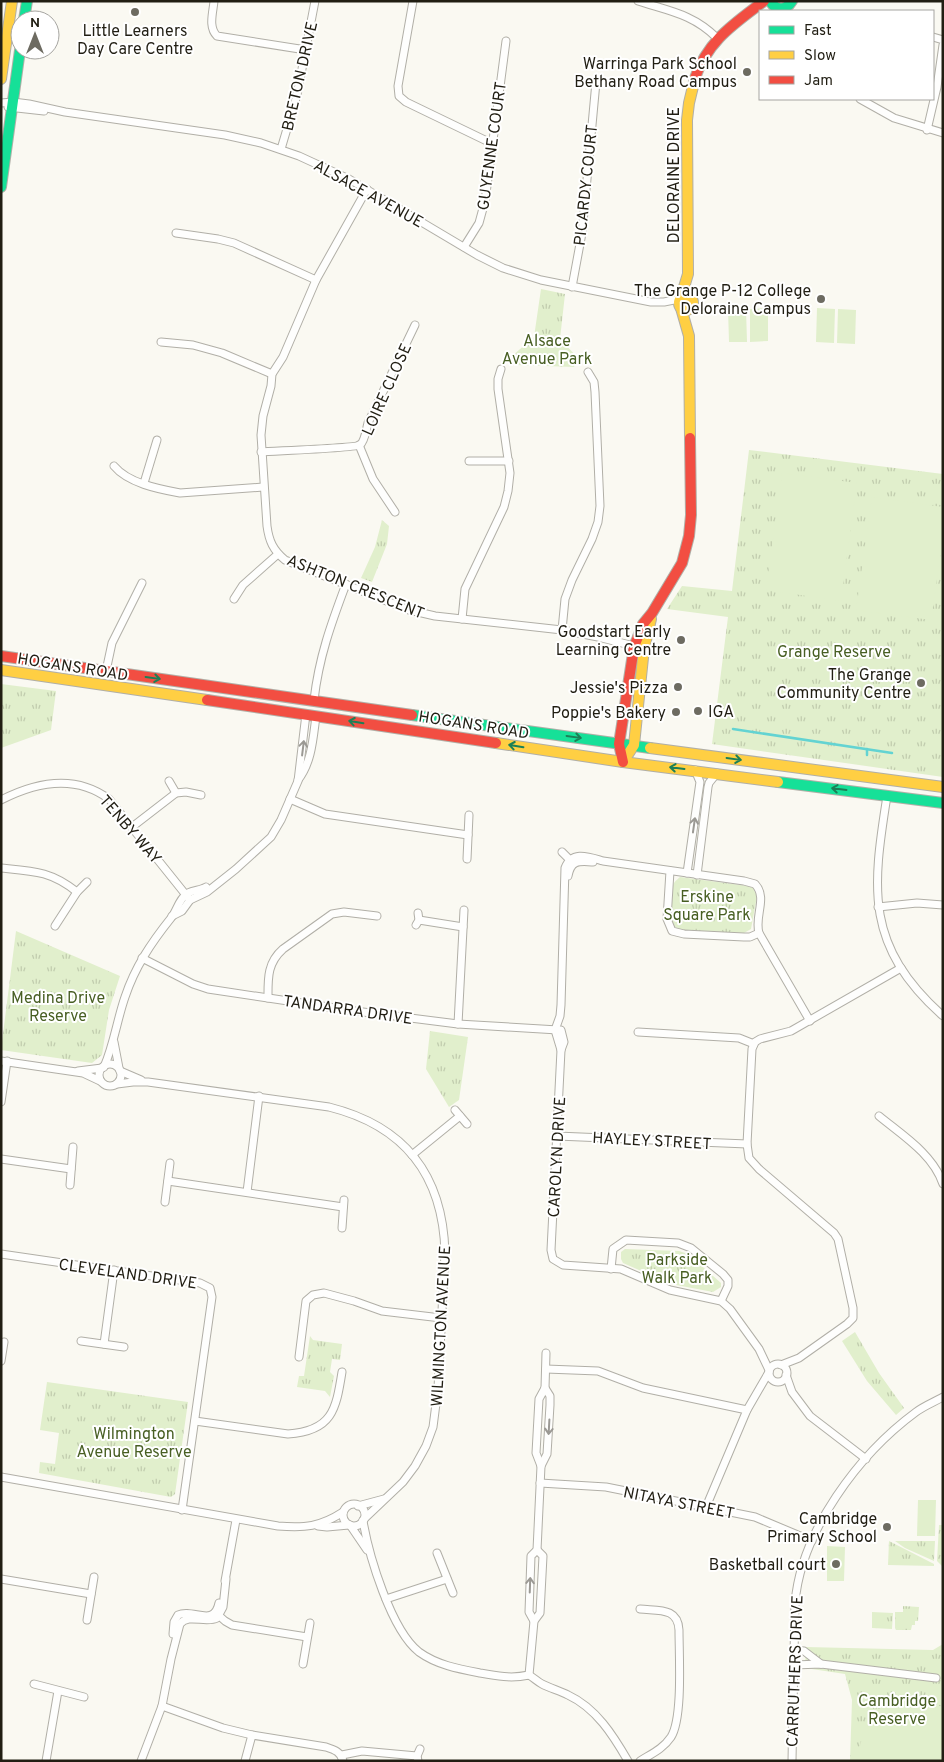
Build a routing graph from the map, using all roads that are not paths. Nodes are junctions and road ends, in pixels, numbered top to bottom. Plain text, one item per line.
1 (12, 1) edge
2 (214, 1) edge
3 (315, 1) edge
4 (414, 1) edge
5 (638, 1) edge
6 (647, 3) edge
7 (760, 4) edge
8 (792, 4) edge
9 (776, 7) edge
10 (717, 38) junction
11 (506, 41) dead end
12 (943, 45) edge
13 (306, 50) junction
14 (19, 60) edge
15 (1, 79) edge
16 (596, 82) dead end
17 (862, 100) edge
18 (934, 100) edge
19 (934, 100) edge
20 (1, 104) edge
21 (13, 105) junction
22 (927, 130) junction
23 (943, 134) edge
24 (493, 144) junction
25 (281, 150) junction
26 (1, 187) edge
27 (367, 189) junction
28 (176, 233) dead end
29 (464, 247) junction
30 (316, 280) junction
31 (572, 286) junction
32 (682, 301) junction
33 (415, 325) dead end
34 (688, 327) junction
35 (161, 342) dead end
36 (501, 369) dead end
37 (588, 372) dead end
38 (272, 374) junction
39 (157, 440) dead end
40 (359, 446) junction
41 (262, 452) junction
42 (470, 461) dead end
43 (509, 461) junction
44 (114, 466) dead end
45 (144, 483) junction
46 (263, 487) junction
47 (395, 512) dead end
48 (278, 554) junction
49 (142, 583) dead end
50 (346, 584) junction
51 (234, 599) dead end
52 (462, 619) junction
53 (562, 630) junction
54 (639, 647) junction
55 (1, 656) edge
56 (1, 670) edge
57 (106, 671) junction
58 (628, 684) junction
59 (639, 685) junction
60 (314, 700) junction
61 (311, 715) junction
62 (619, 744) junction
63 (634, 745) junction
64 (623, 762) junction
65 (695, 770) junction
66 (717, 774) junction
67 (890, 780) junction
68 (168, 781) dead end
69 (930, 786) junction
70 (943, 787) edge
71 (176, 793) junction
72 (201, 795) dead end
73 (887, 796) junction
74 (290, 799) junction
75 (1, 800) edge
76 (930, 801) junction
77 (943, 803) edge
78 (469, 815) dead end
79 (132, 827) junction
80 (468, 835) junction
81 (562, 852) dead end
82 (466, 859) dead end
83 (571, 862) junction
84 (1, 868) edge
85 (670, 871) junction
86 (687, 873) junction
87 (696, 875) junction
88 (87, 882) dead end
89 (77, 892) junction
90 (188, 897) junction
91 (943, 904) edge
92 (878, 907) junction
93 (464, 910) dead end
94 (377, 916) dead end
95 (418, 919) dead end
96 (55, 926) dead end
97 (463, 926) junction
98 (759, 933) junction
99 (142, 958) junction
100 (901, 968) junction
101 (268, 998) junction
102 (943, 1016) edge
103 (810, 1021) junction
104 (458, 1024) junction
105 (558, 1030) junction
106 (638, 1032) dead end
107 (114, 1039) junction
108 (754, 1044) junction
109 (4, 1061) edge
110 (103, 1067) junction
111 (120, 1070) junction
112 (73, 1071) junction
113 (100, 1081) junction
114 (148, 1082) junction
115 (117, 1084) junction
116 (259, 1096) junction
117 (1, 1102) edge
118 (454, 1110) dead end
119 (460, 1116) junction
120 (879, 1116) dead end
121 (467, 1124) dead end
122 (557, 1136) junction
123 (747, 1144) junction
124 (73, 1147) dead end
125 (412, 1155) junction
126 (1, 1159) edge
127 (170, 1162) dead end
128 (71, 1169) junction
129 (168, 1181) junction
130 (943, 1184) edge
131 (70, 1186) dead end
132 (247, 1192) junction
133 (165, 1202) dead end
134 (342, 1228) dead end
135 (1, 1254) edge
136 (611, 1269) junction
137 (114, 1270) junction
138 (721, 1301) junction
139 (441, 1318) junction
140 (81, 1341) dead end
141 (4, 1342) dead end
142 (104, 1344) junction
143 (124, 1347) dead end
144 (759, 1349) junction
145 (546, 1353) dead end
146 (299, 1357) dead end
147 (799, 1358) junction
148 (1, 1361) edge
149 (780, 1364) junction
150 (546, 1369) junction
151 (769, 1371) junction
152 (342, 1372) dead end
153 (786, 1373) junction
154 (777, 1381) junction
155 (545, 1388) junction
156 (758, 1388) junction
157 (792, 1392) junction
158 (943, 1397) edge
159 (747, 1410) junction
160 (195, 1421) junction
161 (866, 1459) junction
162 (541, 1466) junction
163 (1, 1477) edge
164 (540, 1483) junction
165 (384, 1498) junction
166 (358, 1506) junction
167 (706, 1507) junction
168 (182, 1510) junction
169 (343, 1512) junction
170 (236, 1520) junction
171 (363, 1520) junction
172 (315, 1525) junction
173 (350, 1525) junction
174 (812, 1541) junction
175 (537, 1550) junction
176 (369, 1553) junction
177 (438, 1553) dead end
178 (94, 1577) dead end
179 (1, 1579) edge
180 (447, 1579) junction
181 (453, 1593) dead end
182 (91, 1594) junction
183 (386, 1598) junction
184 (640, 1609) dead end
185 (217, 1615) junction
186 (87, 1620) dead end
187 (534, 1621) junction
188 (310, 1623) dead end
189 (307, 1638) junction
190 (794, 1650) junction
191 (303, 1664) dead end
192 (821, 1664) junction
193 (794, 1666) junction
194 (529, 1676) junction
195 (936, 1678) dead end
196 (34, 1684) dead end
197 (58, 1691) junction
198 (84, 1697) dead end
199 (162, 1706) junction
200 (252, 1735) junction
201 (418, 1755) edge
202 (143, 1758) edge
203 (342, 1758) edge
204 (46, 1761) edge
205 (245, 1761) edge
206 (628, 1761) edge
207 (640, 1761) edge
208 (792, 1761) edge

1 - 15 street
2 - 13 street
3 - 13 street, BRETON DRIVE
4 - 24 street
5 - 6 street
6 - 10 street
7 - 9 street, DELORAINE DRIVE
7 - 10 street, DELORAINE DRIVE
8 - 9 street, DELORAINE DRIVE
10 - 32 street, DELORAINE DRIVE
11 - 24 street, GUYENNE COURT
12 - 19 street
13 - 25 street, BRETON DRIVE
14 - 21 street
16 - 31 street, PICARDY COURT
17 - 22 street
18 - 22 street
20 - 21 street, ALSACE AVENUE
21 - 25 street, ALSACE AVENUE
21 - 26 street
22 - 23 street
24 - 29 street, GUYENNE COURT
25 - 27 street, ALSACE AVENUE
27 - 29 street, ALSACE AVENUE
27 - 30 street, ASHTON CRESCENT
28 - 30 street
29 - 31 street, ALSACE AVENUE
30 - 38 street, ASHTON CRESCENT
31 - 32 street, ALSACE AVENUE
32 - 34 street, DELORAINE DRIVE
32 - 34 street, DELORAINE DRIVE
33 - 40 street, LOIRE CLOSE
34 - 54 street, DELORAINE DRIVE
35 - 38 street
36 - 43 street
37 - 53 street
38 - 41 street, ASHTON CRESCENT
39 - 45 street
40 - 41 street, LOIRE CLOSE
40 - 47 street
41 - 46 street, ASHTON CRESCENT
42 - 43 street
43 - 52 street
44 - 45 street
45 - 46 street
46 - 48 street, ASHTON CRESCENT
48 - 50 street, ASHTON CRESCENT
48 - 51 street
49 - 57 street
50 - 52 street, ASHTON CRESCENT
50 - 60 street
52 - 53 street, ASHTON CRESCENT
53 - 54 street, ASHTON CRESCENT
54 - 58 street, DELORAINE DRIVE
54 - 59 street, DELORAINE DRIVE
55 - 57 street, HOGANS ROAD
56 - 61 street, HOGANS ROAD
57 -> 60 street, HOGANS ROAD
58 - 59 street
58 - 62 street, DELORAINE DRIVE
59 - 63 street, DELORAINE DRIVE
60 - 61 street
60 -> 62 street, HOGANS ROAD
64 -> 61 street, HOGANS ROAD
61 - 74 street
62 - 63 street, HOGANS ROAD
62 - 64 street
63 - 64 street
63 -> 67 street, HOGANS ROAD
65 -> 64 street, HOGANS ROAD
65 - 66 street, HOGANS ROAD
86 -> 65 street
73 -> 66 street, HOGANS ROAD
66 - 87 street
67 - 69 street, HOGANS ROAD
67 - 73 street
68 - 71 street
69 - 70 street, HOGANS ROAD
69 - 76 street
71 - 72 street
71 - 79 street
73 - 76 street, HOGANS ROAD
73 - 92 street
74 - 80 street
74 - 90 street
75 - 79 street, TENBY WAY
76 - 77 street, HOGANS ROAD
78 - 80 street
79 - 90 street, TENBY WAY
80 - 82 street
81 - 83 street
83 - 85 street
83 - 105 street, CAROLYN DRIVE
84 - 89 street
85 - 86 street
85 - 98 street
86 - 87 street
87 - 98 street
88 - 89 street
89 - 96 street
90 - 99 street
91 - 92 street
92 - 100 street
93 - 97 street
94 - 101 street
95 - 97 street
97 - 104 street
98 - 103 street
99 - 101 street, TANDARRA DRIVE
99 - 107 street
100 - 102 street
100 - 103 street
101 - 104 street, TANDARRA DRIVE
103 - 108 street
104 - 105 street, TANDARRA DRIVE
105 - 122 street, CAROLYN DRIVE
106 - 108 street
107 - 110 street
107 - 111 street
108 - 123 street
109 - 112 street
109 - 117 street
110 - 111 street
110 - 112 street
110 - 113 street
111 - 114 street, WILMINGTON AVENUE
111 - 115 street
112 - 113 street
113 - 115 street
114 - 115 street, WILMINGTON AVENUE
114 - 116 street, WILMINGTON AVENUE
116 - 125 street, WILMINGTON AVENUE
116 - 132 street
118 - 119 street
119 - 121 street
119 - 125 street
120 - 130 street
122 - 123 street, HAYLEY STREET
122 - 136 street, CAROLYN DRIVE
123 - 147 street
124 - 128 street
125 - 139 street, WILMINGTON AVENUE
126 - 128 street
127 - 129 street
128 - 131 street
129 - 132 street
129 - 133 street
132 - 134 street
135 - 137 street, CLEVELAND DRIVE
136 - 138 street
136 - 138 street
137 - 142 street
137 - 160 street, CLEVELAND DRIVE
138 - 144 street
139 - 146 street
139 - 165 street, WILMINGTON AVENUE
140 - 142 street
141 - 148 street
142 - 143 street
144 - 149 street
144 - 151 street
145 - 150 street
147 - 149 street
147 - 153 street
149 - 151 street
149 - 153 street
150 - 155 street
150 - 159 street
151 - 154 street
151 - 156 street
152 - 160 street
153 - 154 street
153 - 157 street
154 - 156 street
154 - 157 street
155 - 162 street
155 -> 162 street
156 - 159 street
157 - 161 street
158 - 161 street, CARRUTHERS DRIVE
159 - 167 street
160 - 168 street, CLEVELAND DRIVE
161 - 174 street, CARRUTHERS DRIVE
162 - 164 street
163 - 168 street
164 - 167 street, NITAYA STREET
164 - 175 street
165 - 166 street, WILMINGTON AVENUE
165 - 171 street, WILMINGTON AVENUE
166 - 169 street
166 - 171 street
167 - 174 street, NITAYA STREET
168 - 170 street
169 - 172 street
169 - 173 street
170 - 172 street
170 - 185 street
171 - 173 street
171 - 176 street
172 - 173 street
173 - 176 street
174 - 190 street, CARRUTHERS DRIVE
187 -> 175 street
175 - 187 street
176 - 183 street
177 - 180 street
178 - 182 street
179 - 182 street
180 - 181 street
180 - 183 street
182 - 186 street
183 - 194 street
184 - 207 street
185 - 189 street
185 - 199 street
187 - 194 street
188 - 189 street
189 - 191 street
190 - 192 street
190 - 193 street, CARRUTHERS DRIVE
192 - 193 street
192 - 195 street
193 - 208 street, CARRUTHERS DRIVE
194 - 206 street
196 - 197 street
197 - 198 street
197 - 204 street
199 - 200 street
199 - 202 street
200 - 203 street
200 - 205 street
201 - 203 street

